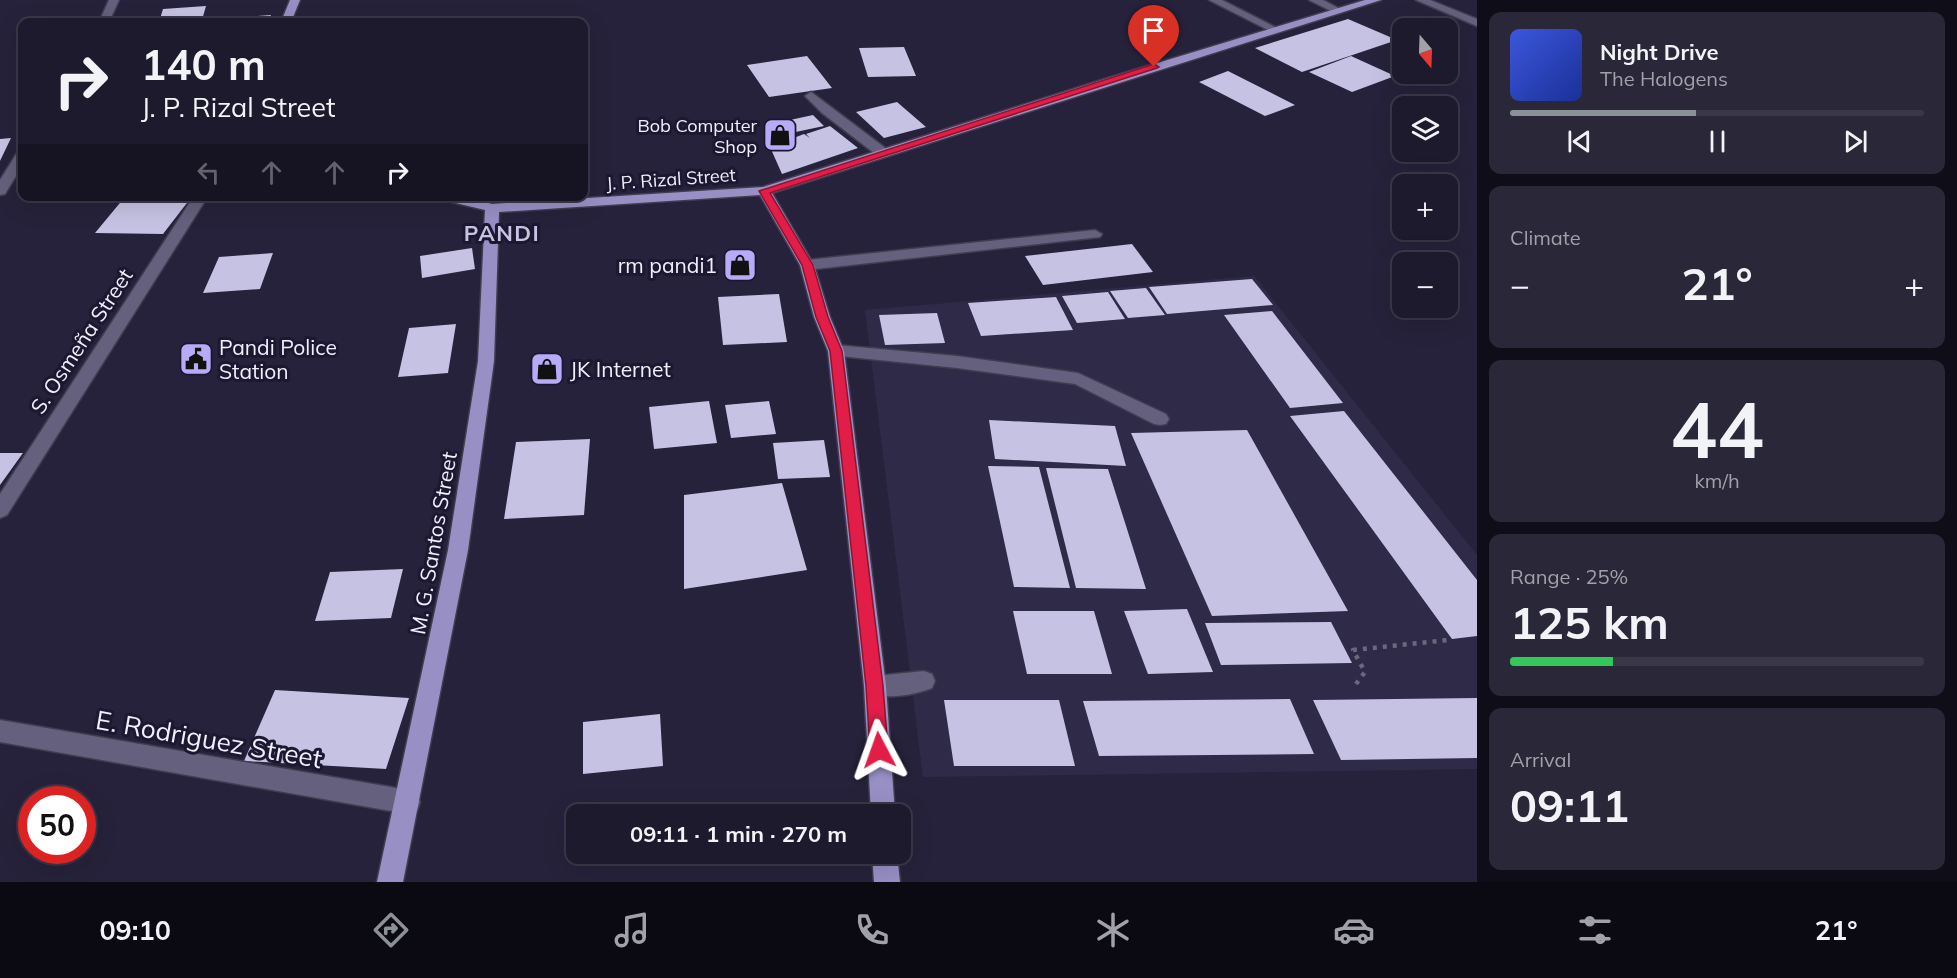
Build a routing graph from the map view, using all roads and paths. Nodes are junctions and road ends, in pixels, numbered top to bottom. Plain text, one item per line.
1 (114, 0) edge
2 (295, 0) edge
3 (1214, 0) edge
4 (1314, 0) edge
5 (1376, 0) edge
6 (1421, 0) edge
7 (1339, 11) junction
8 (105, 18) edge
9 (288, 18) edge
10 (1477, 23) edge
11 (1274, 29) junction
12 (812, 96) dead end
13 (883, 153) junction
14 (18, 162) edge
15 (0, 191) edge
16 (764, 191) junction
17 (198, 201) edge
18 (464, 201) edge
19 (492, 208) junction
20 (1095, 234) dead end
21 (807, 265) junction
22 (836, 351) junction
23 (1160, 419) dead end
24 (0, 510) edge
25 (1448, 640) dead end
26 (924, 681) dead end
27 (1356, 684) dead end
28 (875, 686) junction
29 (0, 731) edge
30 (408, 802) junction
31 (882, 804) edge
32 (886, 864) edge
33 (390, 882) edge
34 (887, 882) edge

1 - 8 street
2 - 9 main road
3 - 11 street
4 - 7 street
5 - 7 main road, J. P. Rizal Street
6 - 10 street
7 - 11 main road, J. P. Rizal Street
11 - 13 main road, J. P. Rizal Street
12 - 13 street
13 - 16 main road, J. P. Rizal Street
14 - 15 street
16 - 19 main road, J. P. Rizal Street
16 - 21 main road
17 - 24 street, S. Osmeña Street
18 - 19 main road, J. P. Rizal Street
19 - 30 main road, M. G. Santos Street
20 - 21 street
21 - 22 main road
22 - 23 street
22 - 28 main road
25 - 27 path
26 - 28 street
28 - 31 main road
29 - 30 street, E. Rodriguez Street
30 - 33 main road, M. G. Santos Street
32 - 34 main road

